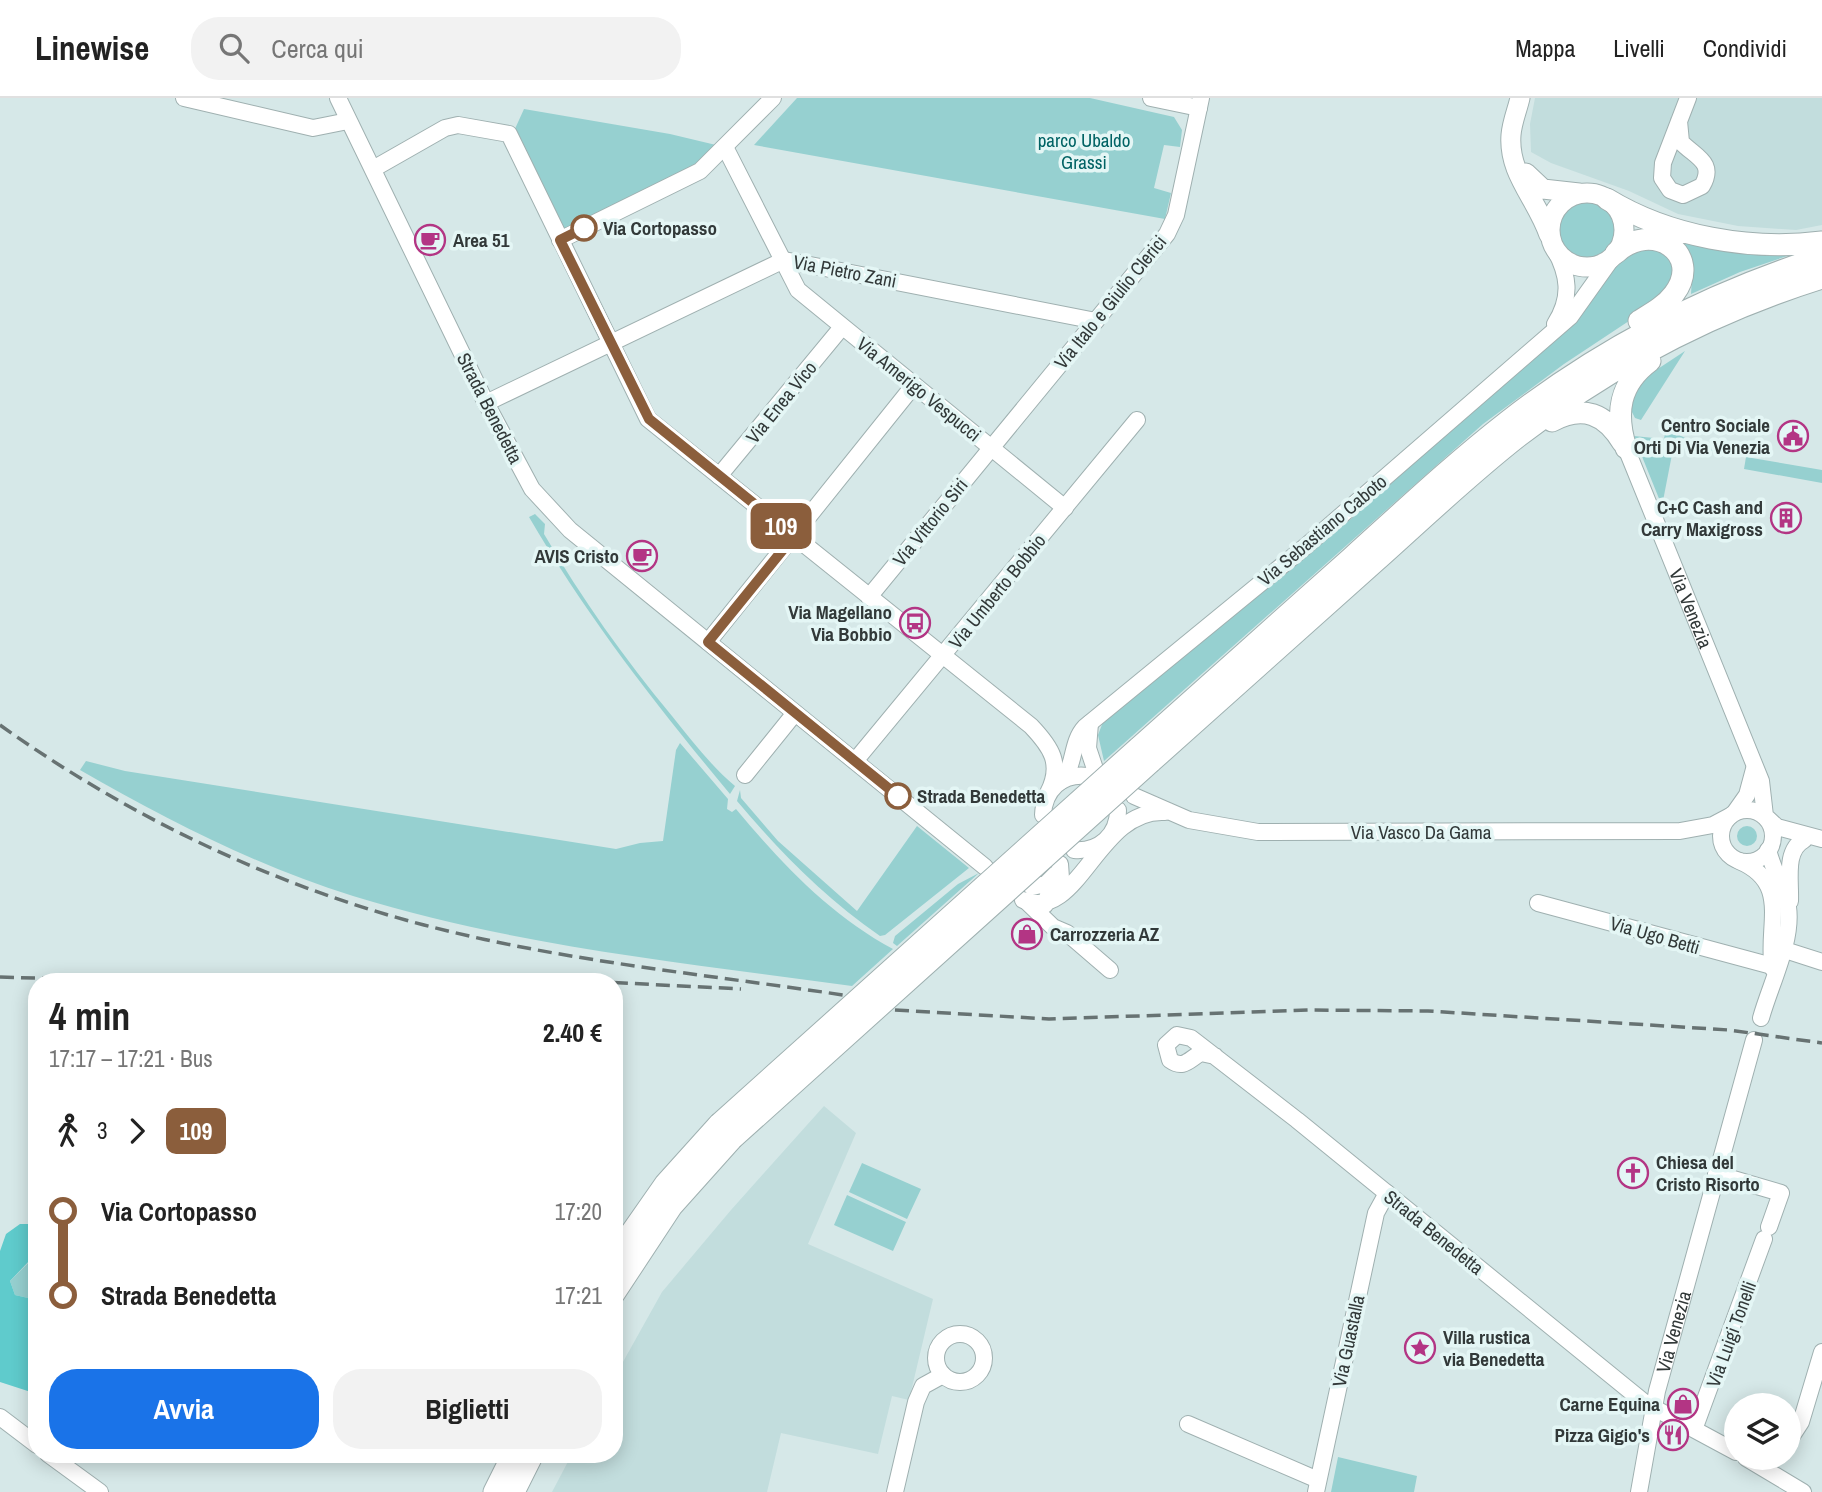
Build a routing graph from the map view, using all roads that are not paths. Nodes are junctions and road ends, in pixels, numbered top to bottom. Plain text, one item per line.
1 (184, 98) edge
2 (338, 98) edge
3 (773, 98) edge
4 (1151, 98) edge
5 (1688, 98) edge
6 (1200, 103) edge
7 (1519, 103) edge
8 (348, 121) junction
9 (1679, 121) dead end
10 (725, 147) junction
11 (373, 169) junction
12 (1584, 193) junction
13 (1607, 199) junction
14 (560, 240) junction
15 (1822, 242) edge
16 (1552, 245) junction
17 (1614, 255) junction
18 (1822, 257) edge
19 (785, 260) junction
20 (1822, 278) edge
21 (1780, 292) junction
22 (1096, 320) junction
23 (842, 327) junction
24 (1549, 332) junction
25 (610, 343) junction
26 (914, 385) junction
27 (486, 403) junction
28 (1510, 419) junction
29 (1137, 420) dead end
30 (991, 446) junction
31 (1626, 449) junction
32 (719, 476) junction
33 (1454, 491) junction
34 (1065, 508) junction
35 (794, 536) junction
36 (869, 597) junction
37 (708, 642) junction
38 (942, 655) junction
39 (795, 713) junction
40 (1090, 723) junction
41 (1144, 755) junction
42 (855, 761) junction
43 (1754, 769) junction
44 (745, 775) dead end
45 (1054, 788) junction
46 (1134, 796) dead end
47 (1118, 810) dead end
48 (1165, 812) junction
49 (1733, 814) junction
50 (1043, 815) dead end
51 (1767, 820) junction
52 (1680, 831) junction
53 (1107, 839) junction
54 (1814, 839) edge
55 (1769, 848) junction
56 (1074, 850) dead end
57 (1734, 858) junction
58 (985, 867) dead end
59 (1765, 880) junction
60 (1067, 890) junction
61 (1025, 895) junction
62 (1045, 903) junction
63 (1538, 903) dead end
64 (1051, 925) junction
65 (1789, 925) junction
66 (1067, 933) junction
67 (1784, 948) junction
68 (1822, 962) edge
69 (1110, 970) dead end
70 (1773, 971) junction
71 (1761, 1018) dead end
72 (1754, 1040) dead end
73 (1215, 1056) dead end
74 (725, 1131) junction
75 (1716, 1174) junction
76 (1387, 1193) junction
77 (623, 1244) edge
78 (623, 1280) edge
79 (1822, 1352) edge
80 (943, 1375) dead end
81 (1653, 1408) junction
82 (0, 1417) edge
83 (1801, 1422) edge
84 (1188, 1424) dead end
85 (1695, 1427) junction
86 (28, 1438) edge
87 (1724, 1445) edge
88 (60, 1463) edge
89 (508, 1463) edge
90 (528, 1463) edge
91 (1779, 1470) edge
92 (1317, 1486) edge
93 (100, 1492) edge
94 (494, 1492) edge
95 (514, 1492) edge
96 (895, 1492) edge
97 (1639, 1492) edge
98 (1803, 1492) edge

1 - 8 street
2 - 8 street, Strada Benedetta
3 - 10 street
4 - 6 street
5 - 9 street
6 - 22 street, Via Italo e Giulio Clerici
7 - 12 main road
7 - 16 main road
8 - 11 street, Strada Benedetta
10 - 14 street
10 - 19 street
11 - 14 street
11 - 27 street, Strada Benedetta
12 - 13 main road
12 - 16 main road
13 - 15 highway
13 - 17 main road
14 - 25 street
16 - 17 main road
16 - 24 street, Via Sebastiano Caboto
17 - 24 street, Via Sebastiano Caboto
17 - 28 highway
18 - 28 highway
19 - 22 street, Via Pietro Zani
19 - 23 street, Via Amerigo Vespucci
19 - 25 street, Via Pietro Zani
20 - 21 highway
21 - 31 highway
21 - 33 highway
22 - 30 street, Via Italo e Giulio Clerici
23 - 26 street, Via Amerigo Vespucci
23 - 32 street, Via Enea Vico
24 - 40 street, Via Sebastiano Caboto
25 - 27 street, Via Pietro Zani
25 - 32 street
26 - 30 street, Via Amerigo Vespucci
26 - 35 street
27 - 37 street, Strada Benedetta
28 - 41 highway
29 - 34 street, Via Umberto Bobbio
30 - 34 street, Via Amerigo Vespucci
30 - 36 street, Via Vittorio Siri
31 - 33 highway
31 - 43 street, Via Venezia
32 - 35 street
33 - 41 highway
34 - 38 street, Via Umberto Bobbio
35 - 36 street
35 - 37 street
36 - 38 street
37 - 39 street, Strada Benedetta
38 - 42 street, Via Umberto Bobbio
38 - 45 street
39 - 42 street, Strada Benedetta
39 - 44 street
40 - 45 street, Via Sebastiano Caboto
40 - 45 street
41 - 74 highway, bridge
42 - 58 street, Strada Benedetta
43 - 49 street
43 - 51 street, Via Venezia
45 - 50 street
46 - 48 street, Via Vasco Da Gama
47 - 53 street
48 - 52 street, Via Vasco Da Gama
48 - 53 street
49 - 51 street
49 - 52 street, Via Vasco Da Gama
49 - 57 street
51 - 54 street
51 - 55 street, Via Venezia
52 - 57 street, Via Vasco Da Gama
53 - 56 street
53 - 60 street
54 - 55 street
54 - 65 street
55 - 57 street
55 - 65 street, Via Venezia
57 - 59 street
59 - 67 street
59 - 70 street, Via Venezia
60 - 62 street
60 - 66 street
61 - 62 street
61 - 62 street
61 - 64 street
62 - 64 street
63 - 70 street, Via Ugo Betti
64 - 66 street
65 - 67 street, Via Venezia
66 - 69 street
67 - 68 street
67 - 70 street, Via Venezia
70 - 71 street, Via Venezia
72 - 75 street, Via Venezia
73 - 76 street, Strada Benedetta
74 - 77 highway
74 - 78 highway
75 - 81 street, Via Venezia
75 - 85 street, Via Luigi Tonelli
76 - 81 street, Strada Benedetta
76 - 92 street, Via Guastalla
79 - 83 street
80 - 96 street
81 - 85 street, Strada Benedetta
81 - 97 street, Via Venezia
82 - 86 street
84 - 92 street
85 - 87 street, Strada Benedetta
88 - 93 street
89 - 94 highway
90 - 95 highway
91 - 98 street

